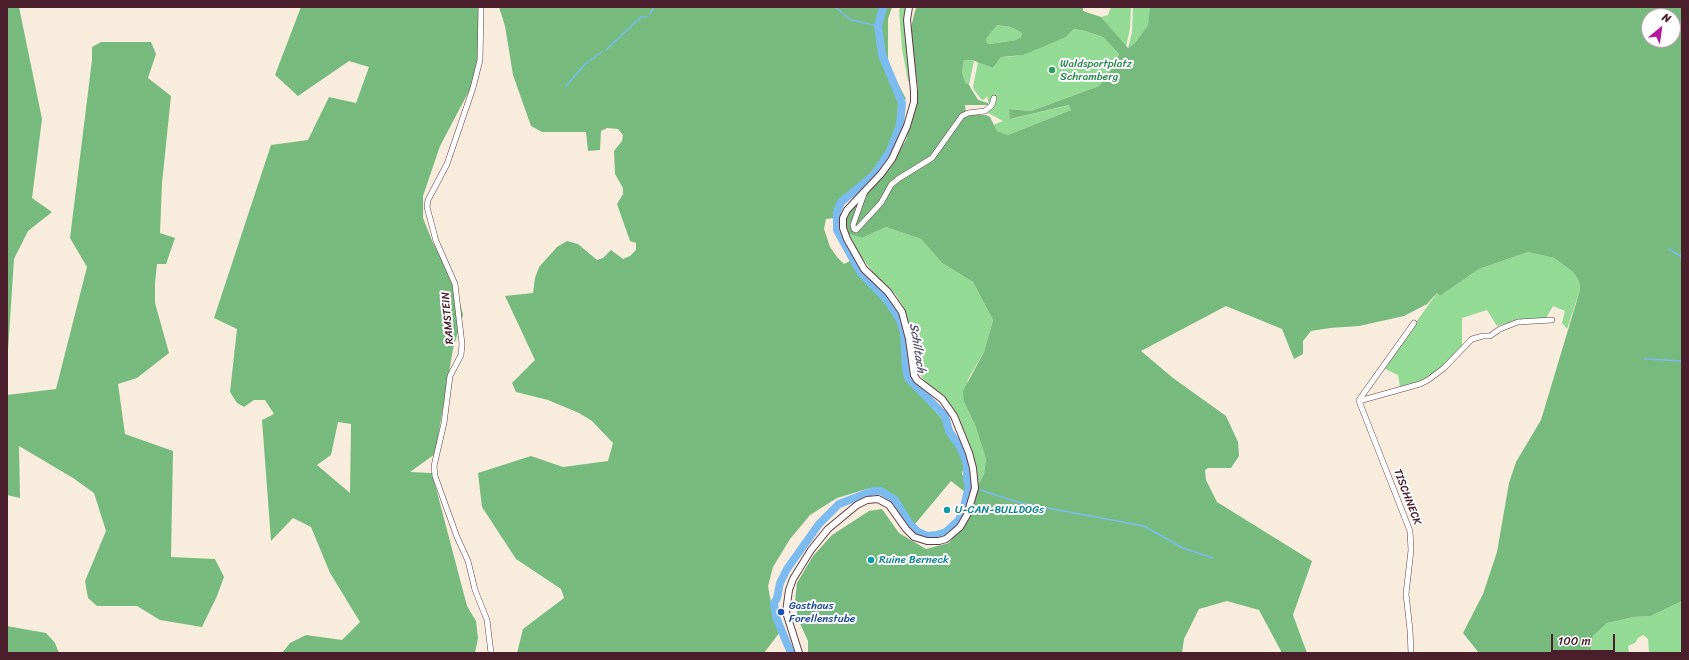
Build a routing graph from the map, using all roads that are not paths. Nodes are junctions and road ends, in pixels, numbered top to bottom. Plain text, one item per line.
1 (481, 7) edge
2 (909, 7) edge
3 (994, 98) dead end
4 (865, 191) junction
5 (1552, 320) dead end
6 (1414, 323) dead end
7 (1359, 401) junction
8 (491, 653) edge
9 (799, 653) edge
10 (1411, 653) edge

1 - 8 street, RAMSTEIN
2 - 4 main road
3 - 4 street
4 - 9 main road
5 - 7 street
6 - 7 street
7 - 10 street, TISCHNECK

